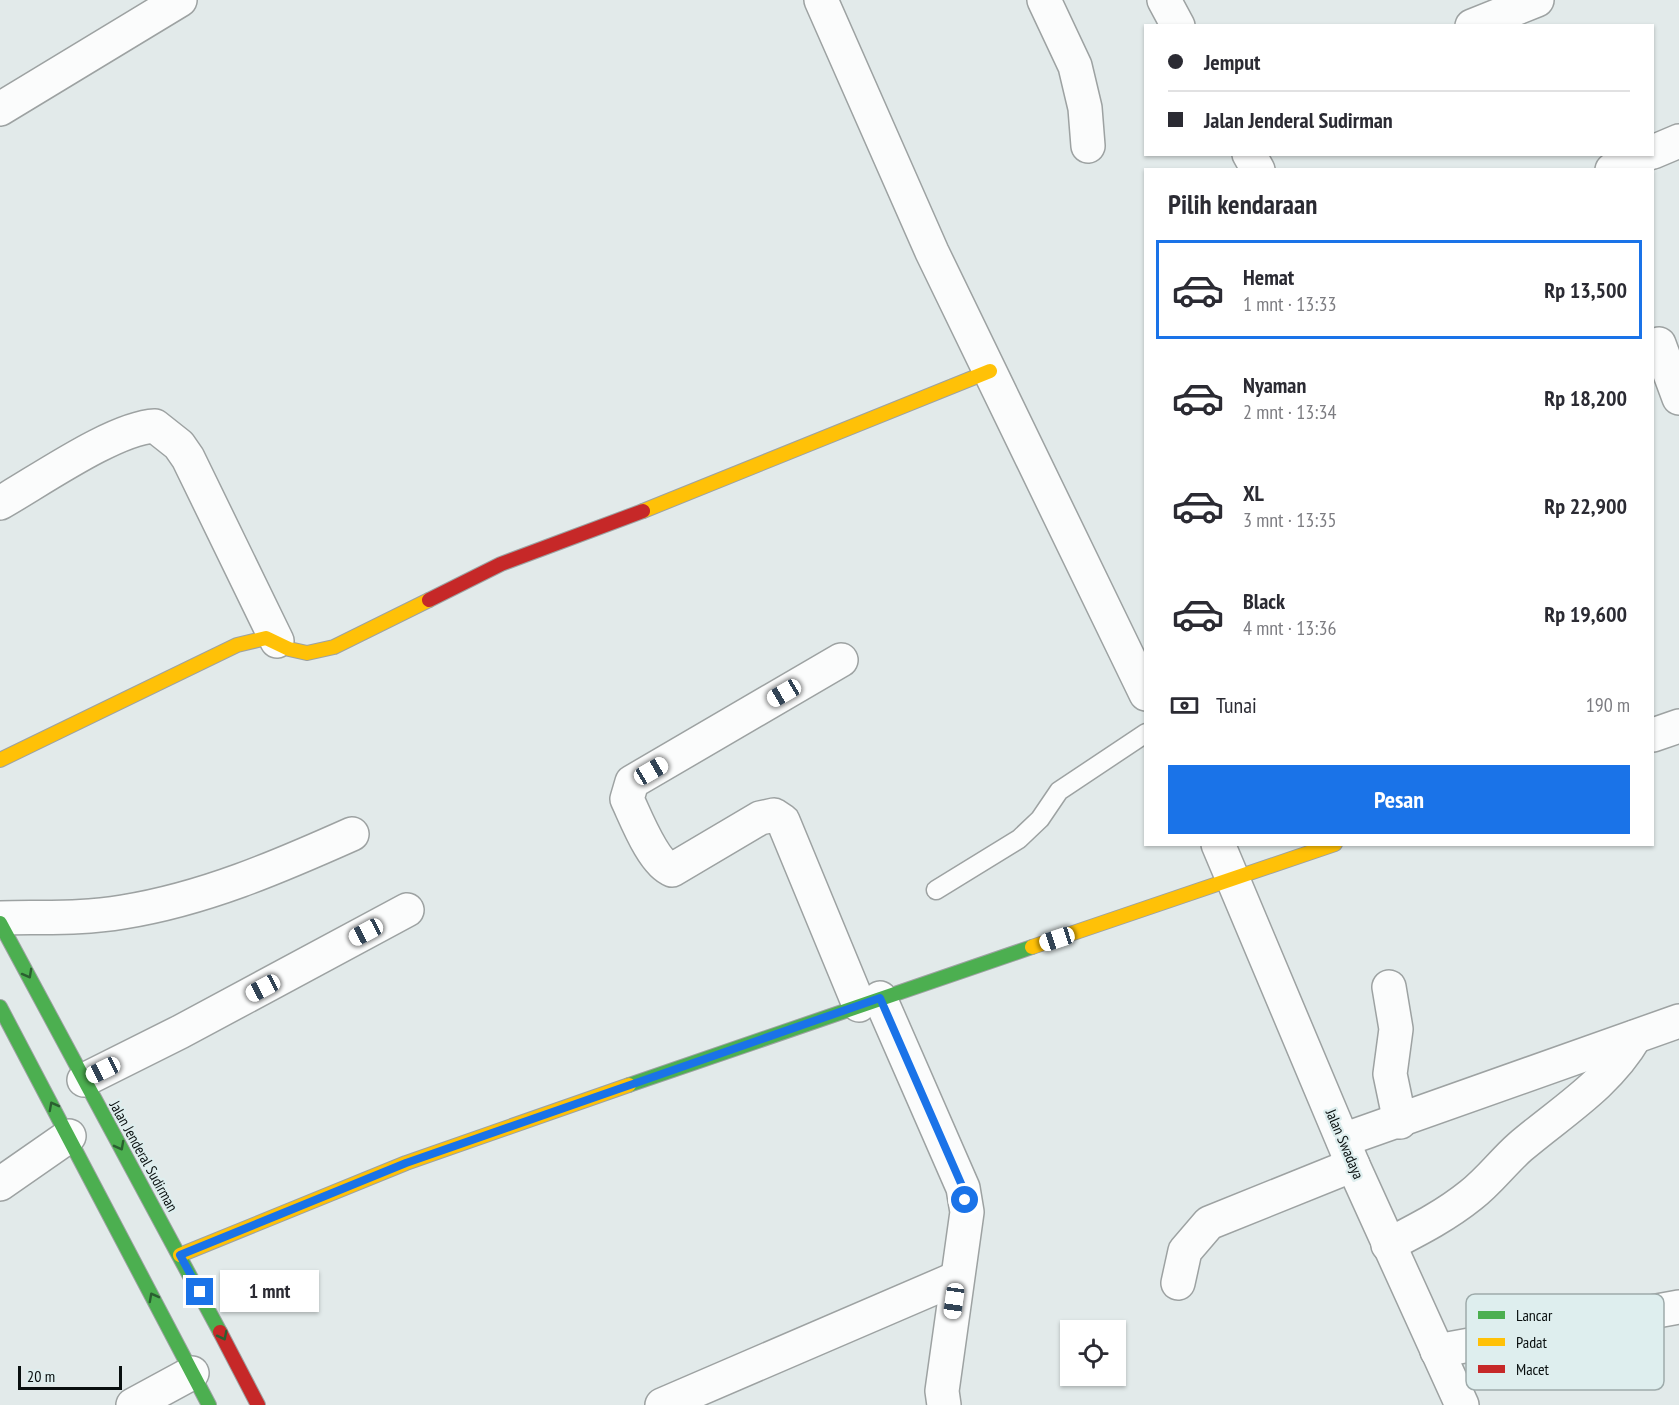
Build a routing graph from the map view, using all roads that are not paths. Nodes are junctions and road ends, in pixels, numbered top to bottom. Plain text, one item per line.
1 (180, 0) edge
2 (821, 0) edge
3 (1044, 0) edge
4 (1164, 0) edge
5 (1537, 0) edge
6 (1177, 24) edge
7 (1477, 24) edge
8 (0, 109) edge
9 (1679, 141) edge
10 (1088, 146) dead end
11 (1654, 152) edge
12 (1643, 156) edge
13 (1616, 168) edge
14 (1664, 343) edge
15 (990, 371) junction
16 (1679, 398) edge
17 (0, 503) edge
18 (277, 640) junction
19 (841, 660) dead end
20 (1144, 690) edge
21 (1679, 726) edge
22 (1144, 734) edge
23 (1654, 735) edge
24 (0, 760) edge
25 (352, 834) dead end
26 (1219, 846) edge
27 (1329, 846) edge
28 (1235, 879) junction
29 (936, 890) dead end
30 (407, 910) dead end
31 (0, 918) edge
32 (0, 923) edge
33 (1389, 987) dead end
34 (870, 1001) junction
35 (0, 1007) edge
36 (1679, 1021) edge
37 (1635, 1037) junction
38 (84, 1080) junction
39 (1400, 1122) junction
40 (69, 1136) junction
41 (1348, 1153) junction
42 (0, 1184) edge
43 (1388, 1245) junction
44 (180, 1255) junction
45 (957, 1278) junction
46 (1178, 1282) dead end
47 (1679, 1307) edge
48 (1664, 1310) edge
49 (1466, 1345) edge
50 (1437, 1350) junction
51 (192, 1372) junction
52 (678, 1402) edge
53 (133, 1405) edge
54 (209, 1405) edge
55 (258, 1405) edge
56 (944, 1405) edge
57 (1462, 1405) edge

1 - 8 street
2 - 15 street
3 - 10 street
4 - 6 street
5 - 7 street
9 - 11 street
12 - 13 street
14 - 16 street
15 - 18 main road
15 - 20 street
17 - 18 street
18 - 24 main road
19 - 34 street
21 - 23 street
22 - 29 lane
25 - 31 street
26 - 28 street, Jalan Swadaya
27 - 28 main road
28 - 34 main road
28 - 41 street, Jalan Swadaya
30 - 38 street
32 -> 38 main road, Jalan Jenderal Sudirman
33 - 39 street
34 - 44 main road
34 - 45 street
40 -> 35 main road
36 - 37 street
37 - 39 street
37 - 43 street
38 -> 44 main road, Jalan Jenderal Sudirman
39 - 41 street
40 - 42 street
51 -> 40 main road
41 - 43 street, Jalan Swadaya
41 - 46 street
43 - 50 street, Jalan Swadaya
44 -> 55 main road, Jalan Jenderal Sudirman
45 - 52 street
45 - 56 street
47 - 48 street
49 - 50 street
50 - 57 street, Jalan Swadaya
51 - 53 street
51 - 54 main road

